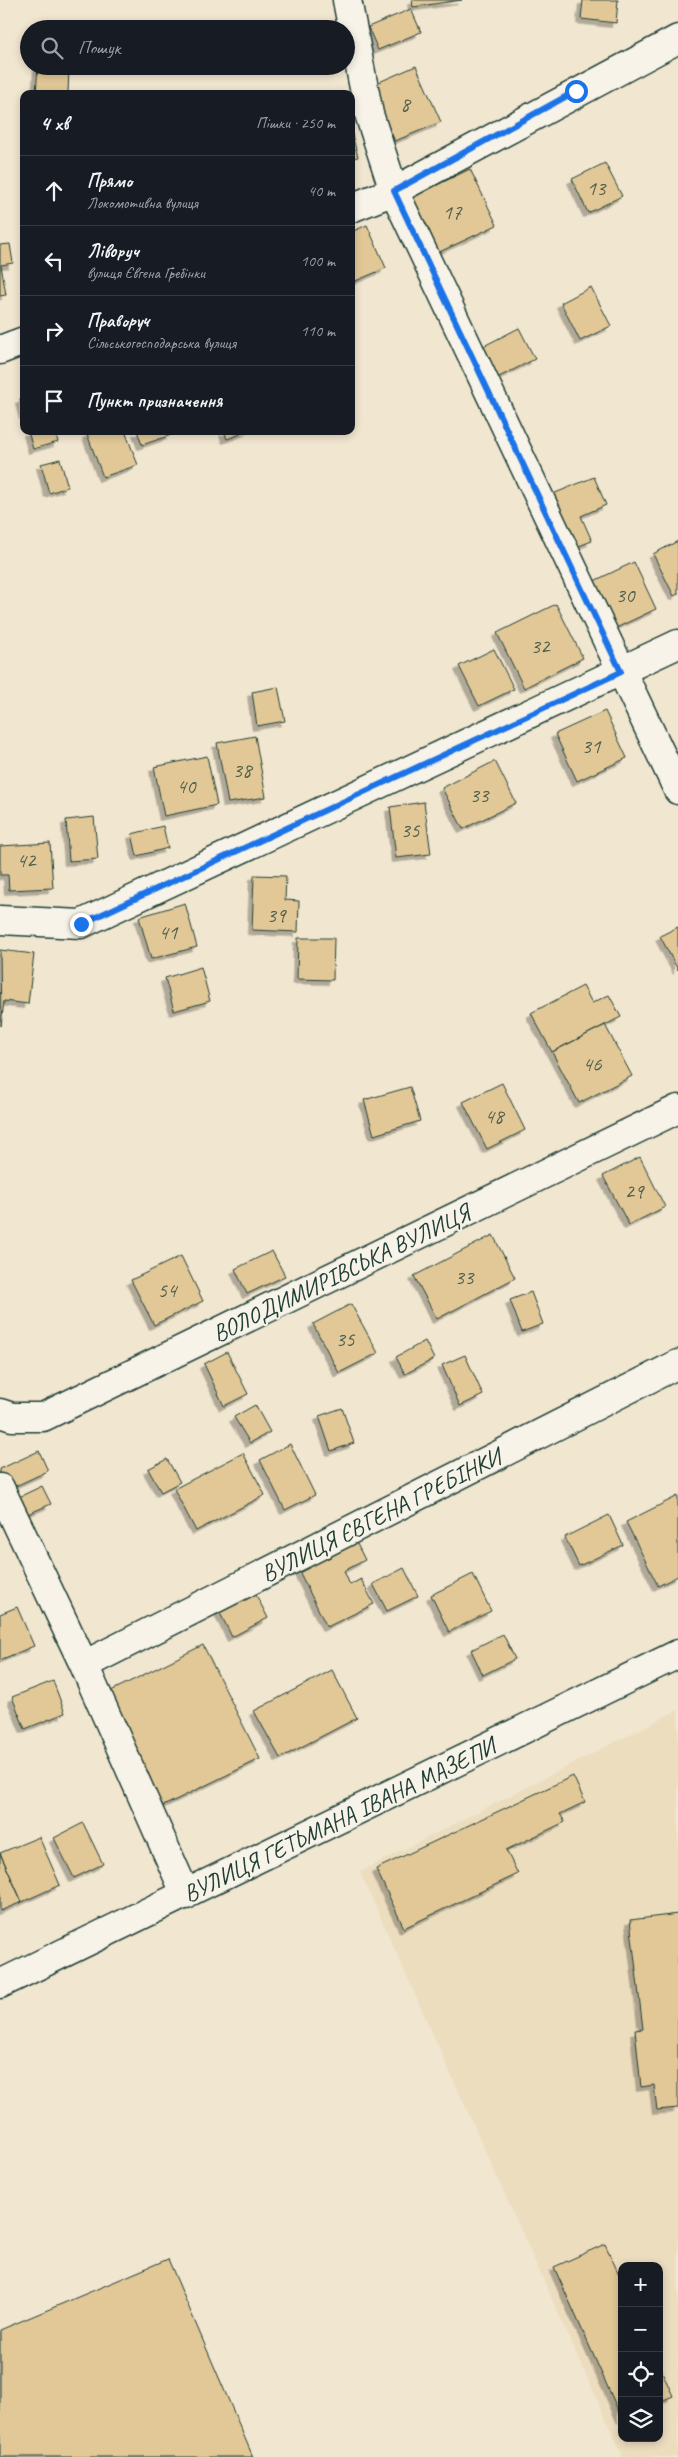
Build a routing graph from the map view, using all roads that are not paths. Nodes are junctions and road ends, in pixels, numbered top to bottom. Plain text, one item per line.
1 (347, 0) edge
2 (351, 20) edge
3 (678, 39) edge
4 (355, 43) edge
5 (394, 191) junction
6 (355, 206) edge
7 (20, 342) edge
8 (0, 350) edge
9 (678, 644) edge
10 (621, 672) junction
11 (678, 790) edge
12 (0, 920) edge
13 (678, 1108) edge
14 (678, 1364) edge
15 (0, 1413) edge
16 (0, 1488) edge
17 (678, 1654) edge
18 (84, 1665) junction
19 (186, 1895) junction
20 (0, 1984) edge

1 - 2 street
3 - 5 street
4 - 5 street
5 - 6 street
5 - 10 street
7 - 8 street
9 - 10 street
10 - 11 street
10 - 12 street
13 - 15 street, ВОЛОДИМИРІВСЬКА ВУЛИЦЯ
14 - 18 street, ВУЛИЦЯ ЄВГЕНА ГРЕБІНКИ
16 - 18 street
17 - 19 street, ВУЛИЦЯ ГЕТЬМАНА ІВАНА МАЗЕПИ
18 - 19 street
19 - 20 street, ВУЛИЦЯ ГЕТЬМАНА ІВАНА МАЗЕПИ

